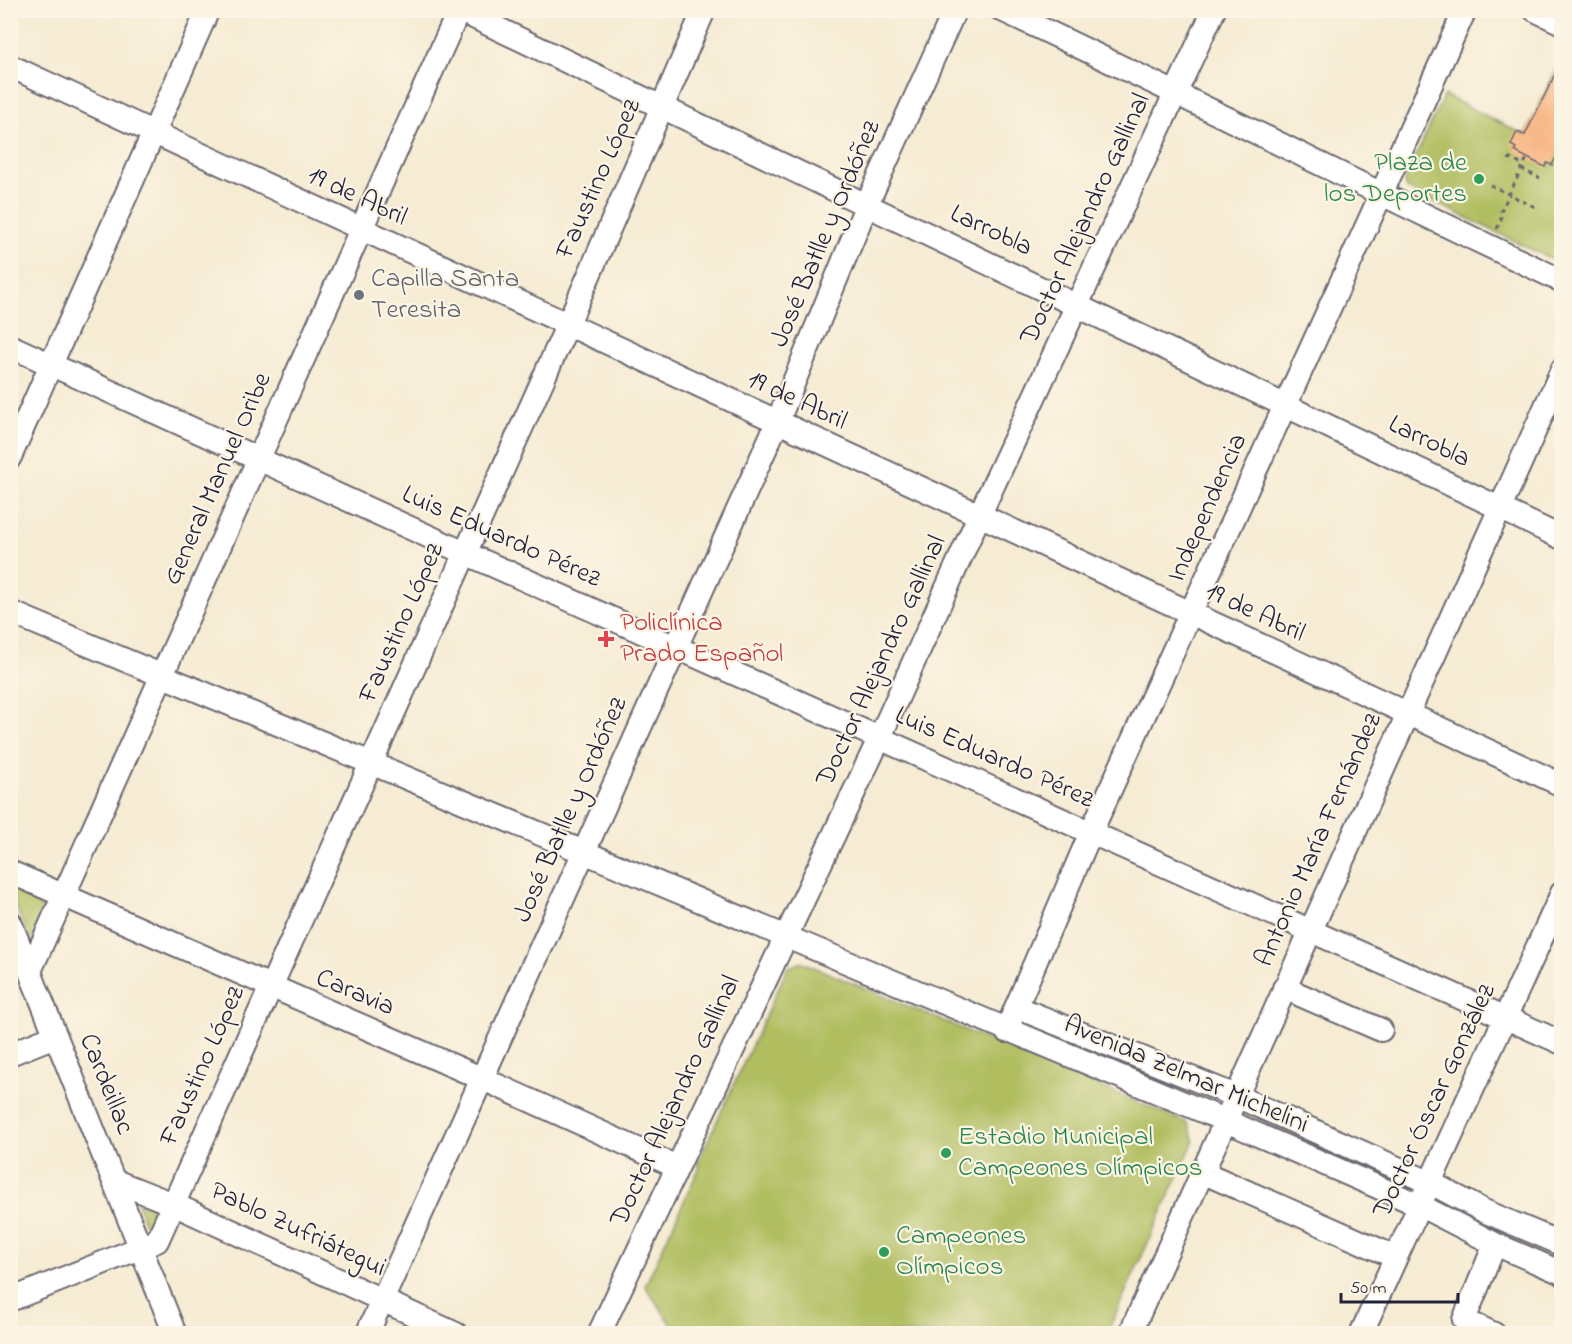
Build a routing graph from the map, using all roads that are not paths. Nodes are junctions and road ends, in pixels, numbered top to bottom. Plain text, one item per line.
1 (208, 10) edge
2 (704, 10) edge
3 (955, 10) edge
4 (1002, 10) edge
5 (1214, 10) edge
6 (1465, 10) edge
7 (1535, 10) edge
8 (459, 11) edge
9 (1562, 23) edge
10 (10, 66) edge
11 (1176, 92) junction
12 (662, 106) junction
13 (154, 132) junction
14 (1381, 195) junction
15 (867, 204) junction
16 (361, 231) junction
17 (1562, 281) edge
18 (1078, 304) junction
19 (567, 326) junction
20 (10, 346) edge
21 (50, 364) junction
22 (1562, 370) edge
23 (1286, 404) junction
24 (777, 423) junction
25 (10, 457) edge
26 (258, 459) junction
27 (1500, 508) junction
28 (979, 516) junction
29 (1562, 538) edge
30 (465, 553) junction
31 (10, 612) edge
32 (1192, 615) junction
33 (676, 645) junction
34 (161, 675) junction
35 (1407, 715) junction
36 (880, 737) junction
37 (371, 763) junction
38 (1562, 785) edge
39 (1091, 832) junction
40 (583, 853) junction
41 (10, 872) edge
42 (1562, 892) edge
43 (64, 895) junction
44 (10, 922) edge
45 (1310, 930) junction
46 (786, 936) junction
47 (30, 971) junction
48 (270, 987) junction
49 (1284, 987) junction
50 (1016, 1007) junction
51 (1505, 1018) junction
52 (1381, 1030) dead end
53 (1006, 1031) junction
54 (55, 1036) junction
55 (1562, 1043) edge
56 (10, 1054) edge
57 (483, 1079) junction
58 (1236, 1096) junction
59 (1224, 1120) junction
60 (677, 1167) junction
61 (1202, 1172) junction
62 (115, 1181) junction
63 (1431, 1183) junction
64 (173, 1204) junction
65 (1419, 1205) junction
66 (1484, 1211) junction
67 (1528, 1229) junction
68 (1495, 1244) junction
69 (1562, 1244) edge
70 (140, 1248) junction
71 (1395, 1257) junction
72 (1562, 1273) edge
73 (10, 1300) edge
74 (381, 1300) junction
75 (175, 1334) edge
76 (367, 1334) edge
77 (456, 1334) edge
78 (599, 1334) edge
79 (1130, 1334) edge
80 (1361, 1334) edge
81 (1494, 1334) edge

1 - 13 street
2 - 12 street, Faustino López
3 - 15 street, José Batlle y Ordóñez
4 - 11 street
5 - 11 street, Doctor Alejandro Gallinal
6 - 14 street, Independencia
7 - 9 street
8 - 12 street, Larrobla
8 - 16 street, General Manuel Oribe
10 - 13 street, 19 de Abril
11 - 14 street
11 - 18 street, Doctor Alejandro Gallinal
12 - 15 street, Larrobla
12 - 19 street, Faustino López
13 - 16 street, 19 de Abril
13 - 21 street
14 - 17 street
14 - 23 street, Independencia
15 - 18 street, Larrobla
15 - 24 street, José Batlle y Ordóñez
16 - 19 street, 19 de Abril
16 - 26 street, General Manuel Oribe
18 - 23 street, Larrobla
18 - 28 street, Doctor Alejandro Gallinal
19 - 24 street, 19 de Abril
19 - 30 street, Faustino López
20 - 21 street, Luis Eduardo Pérez
21 - 25 street
21 - 26 street, Luis Eduardo Pérez
22 - 27 street, Antonio María Fernández
23 - 27 street, Larrobla
23 - 32 street, Independencia
24 - 28 street, 19 de Abril
24 - 33 street, José Batlle y Ordóñez
26 - 30 street, Luis Eduardo Pérez
26 - 34 street, General Manuel Oribe
27 - 29 street, Larrobla
27 - 35 street, Antonio María Fernández
28 - 32 street, 19 de Abril
28 - 36 street, Doctor Alejandro Gallinal
30 - 33 street, Luis Eduardo Pérez
30 - 37 street, Faustino López
31 - 34 street, Avenida Zelmar Michelini
32 - 35 street, 19 de Abril
32 - 39 street, Independencia
33 - 36 street, Luis Eduardo Pérez
33 - 40 street, José Batlle y Ordóñez
34 - 37 street, Avenida Zelmar Michelini
34 - 43 street, General Manuel Oribe
35 - 38 street, 19 de Abril
35 - 45 street, Antonio María Fernández
36 - 39 street, Luis Eduardo Pérez
36 - 46 street, Doctor Alejandro Gallinal
37 - 40 street, Avenida Zelmar Michelini
37 - 48 street, Faustino López
39 - 45 street, Luis Eduardo Pérez
39 - 50 street, Independencia
40 - 46 street, Avenida Zelmar Michelini
40 - 57 street, José Batlle y Ordóñez
41 - 43 street, Caravia
42 - 51 street, Doctor Óscar González
43 - 47 street, General Manuel Oribe
43 - 48 street, Caravia
44 - 47 street, Cardeillac
45 - 49 street, Antonio María Fernández
45 - 51 street, Luis Eduardo Pérez
46 - 53 street, Avenida Zelmar Michelini
46 - 60 street, Doctor Alejandro Gallinal
47 - 54 street, Cardeillac
48 - 57 street, Caravia
48 - 64 street, Faustino López
49 - 52 street
49 - 58 street, Antonio María Fernández
50 - 53 street, Independencia
50 - 58 street
51 - 55 street, Luis Eduardo Pérez
51 - 63 street, Doctor Óscar González
53 - 59 street, Avenida Zelmar Michelini
54 - 56 street
54 - 62 street, Cardeillac
57 - 60 street, Caravia
57 - 74 street, José Batlle y Ordóñez
58 - 59 street, Antonio María Fernández
58 - 63 street
59 - 61 street, Antonio María Fernández
59 - 65 street, Avenida Zelmar Michelini
60 - 78 street, Doctor Alejandro Gallinal
61 - 71 street
61 - 79 street, Antonio María Fernández
62 - 64 street, Pablo Zufriátegui
62 - 70 street, Cardeillac
63 - 65 street, Doctor Óscar González
63 - 66 street
64 - 70 street, Faustino López
64 - 74 street, Pablo Zufriátegui
65 - 68 street, Avenida Zelmar Michelini
65 - 71 street, Doctor Óscar González
66 - 67 street
66 - 68 street
67 - 68 street
67 - 69 street
68 - 72 street, Avenida Zelmar Michelini
68 - 81 street
70 - 73 street, Faustino López
70 - 75 street, Cardeillac
71 - 80 street, Doctor Óscar González
74 - 76 street, José Batlle y Ordóñez
74 - 77 street, Pablo Zufriátegui

